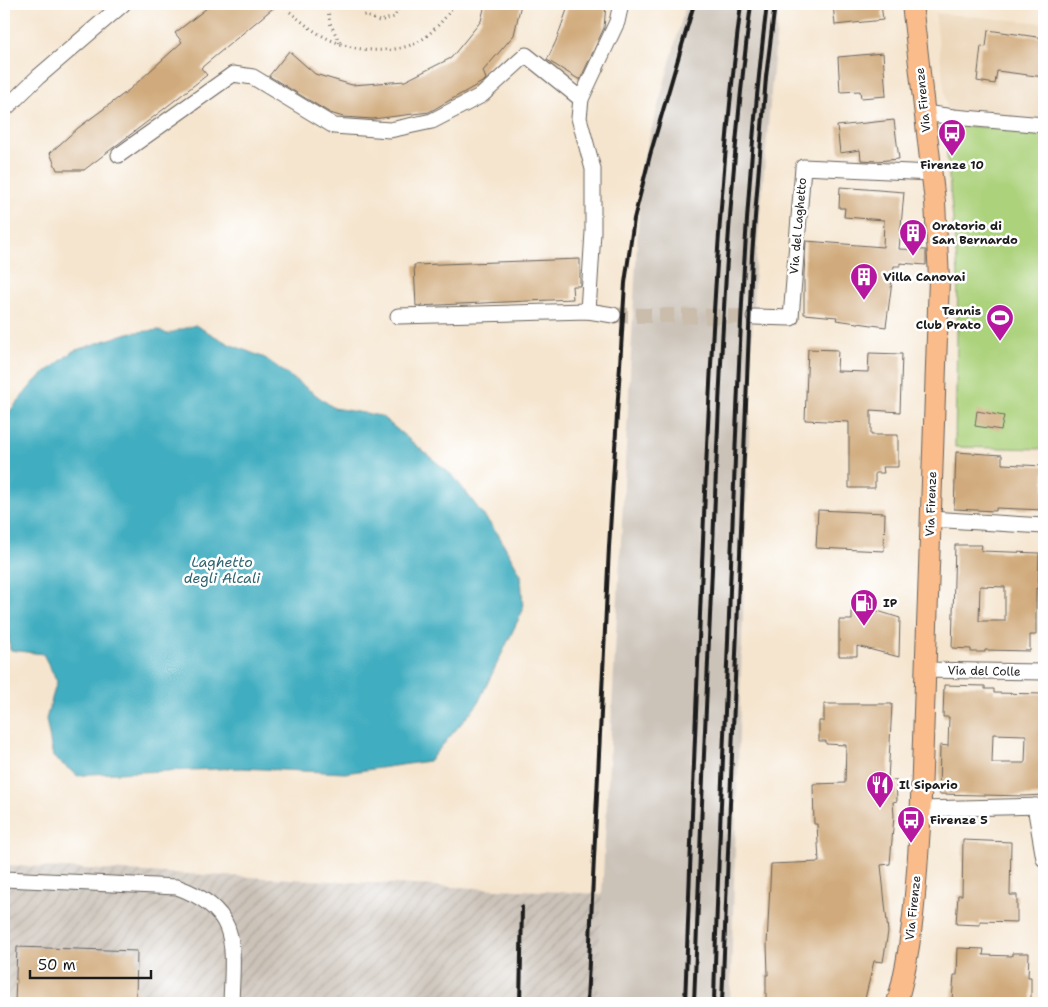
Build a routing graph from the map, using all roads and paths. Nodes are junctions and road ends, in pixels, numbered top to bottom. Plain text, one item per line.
1 (123, 4) edge
2 (327, 4) edge
3 (400, 4) edge
4 (455, 4) edge
5 (621, 4) edge
6 (912, 4) edge
7 (290, 12) dead end
8 (364, 16) dead end
9 (341, 44) junction
10 (581, 99) junction
11 (4, 110) edge
12 (924, 113) junction
13 (1044, 125) edge
14 (119, 155) dead end
15 (932, 173) junction
16 (588, 311) junction
17 (613, 315) tunnel mouth
18 (398, 316) dead end
19 (754, 318) tunnel mouth
20 (930, 519) junction
21 (1044, 526) edge
22 (924, 670) junction
23 (1044, 672) edge
24 (1040, 806) edge
25 (920, 810) junction
26 (1044, 859) edge
27 (4, 879) edge
28 (231, 1003) edge
29 (897, 1003) edge

1 - 11 street
2 - 9 path
3 - 8 path
4 - 9 path
5 - 10 street
6 - 12 main road, Via Firenze
7 - 9 path
10 - 14 street
10 - 16 street
12 - 13 street
12 - 15 main road, Via Firenze
15 - 19 street, Via del Laghetto
15 - 20 main road, Via Firenze
16 - 17 street
16 - 18 street
20 - 21 street
20 - 22 main road, Via Firenze
22 - 23 street, Via del Colle
22 - 25 main road, Via Firenze
24 - 25 street
24 - 26 street
25 - 29 main road, Via Firenze
27 - 28 street

